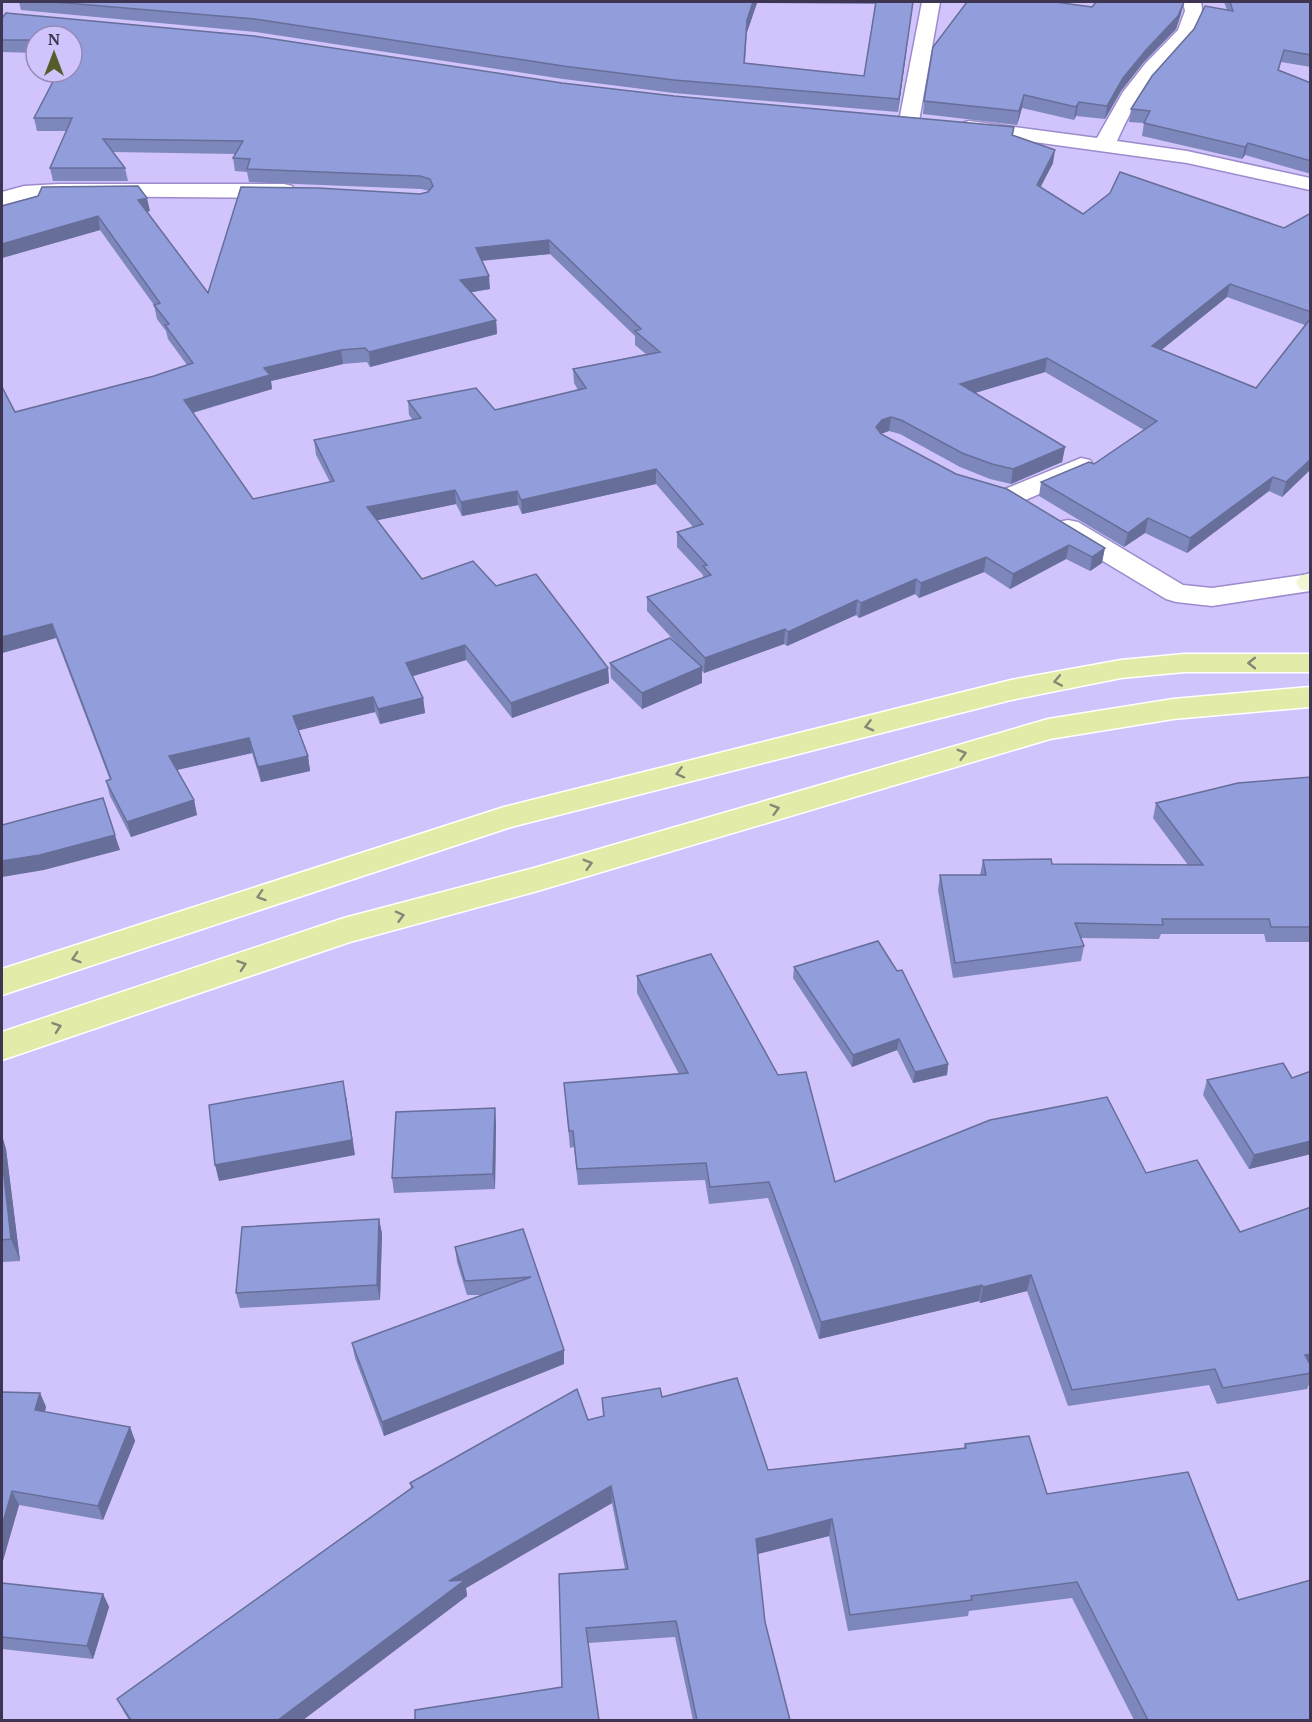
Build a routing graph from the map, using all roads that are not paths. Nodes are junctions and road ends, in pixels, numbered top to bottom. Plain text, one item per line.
1 (931, 2) edge
2 (1192, 2) edge
3 (886, 119) edge
4 (909, 121) junction
5 (931, 123) edge
6 (953, 126) edge
7 (1104, 145) junction
8 (1311, 184) edge
9 (304, 191) edge
10 (2, 199) edge
11 (1088, 462) edge
12 (1310, 583) edge
13 (1311, 663) edge
14 (1311, 697) edge
15 (2, 982) edge
16 (2, 1046) edge

1 - 4 street
2 - 7 street
3 - 4 street
4 - 5 street
6 - 7 street
7 - 8 street
9 - 10 street
11 - 12 street
13 -> 15 main road
16 -> 14 main road

